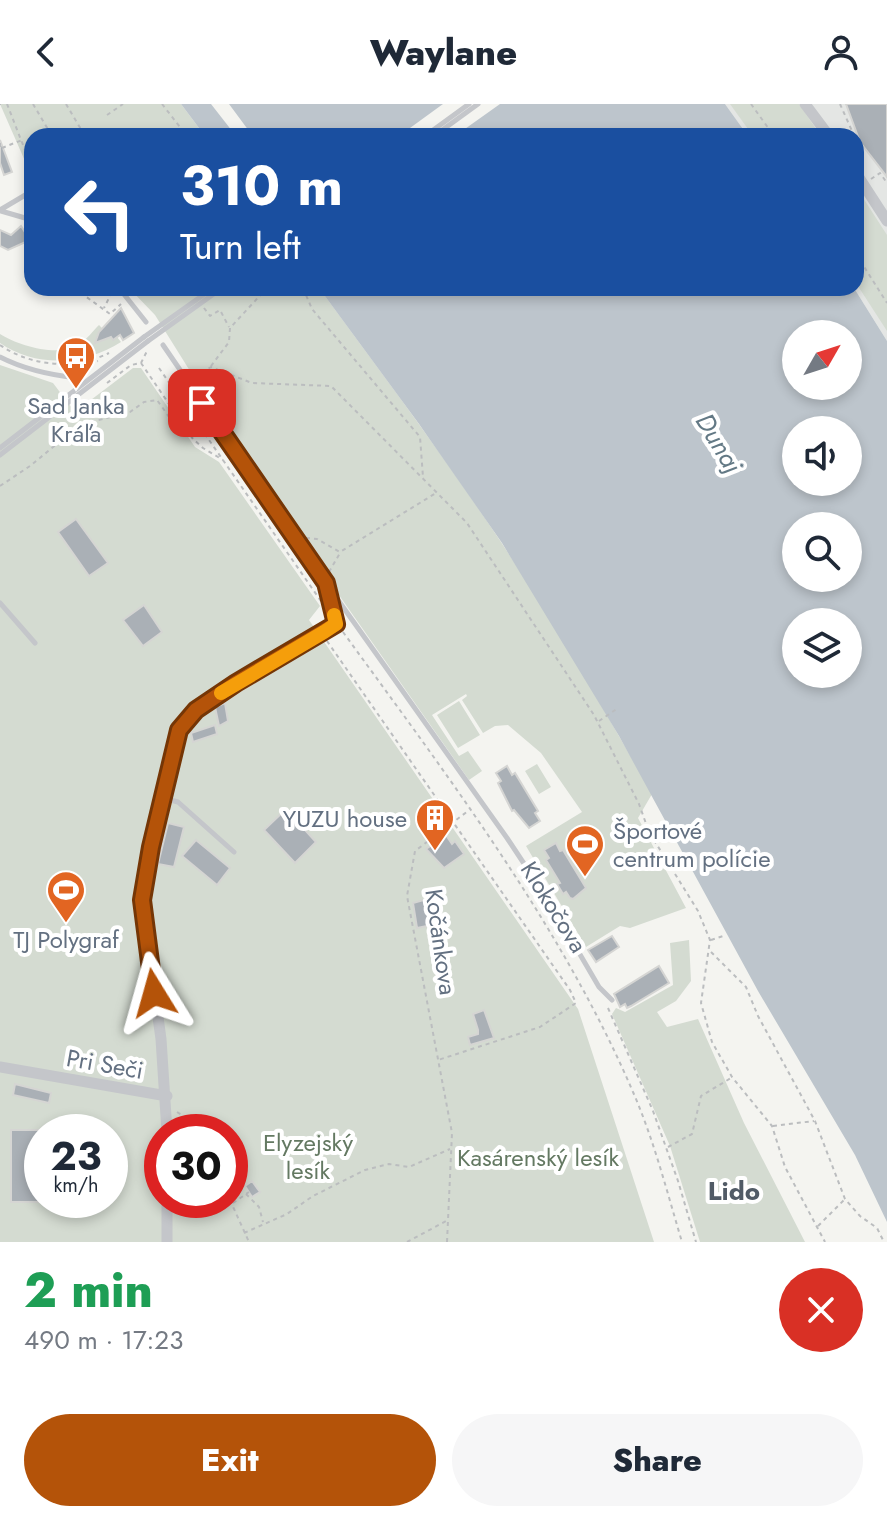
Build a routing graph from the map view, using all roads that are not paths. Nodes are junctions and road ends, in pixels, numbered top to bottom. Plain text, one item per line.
1 (469, 104) edge
2 (478, 104) edge
3 (805, 104) edge
4 (436, 128) edge
5 (445, 128) edge
6 (823, 128) edge
7 (864, 184) edge
8 (24, 196) edge
9 (24, 218) edge
10 (887, 221) edge
11 (126, 296) edge
12 (202, 296) edge
13 (210, 296) edge
14 (146, 322) dead end
15 (146, 339) junction
16 (163, 345) dead end
17 (0, 357) edge
18 (77, 378) dead end
19 (66, 400) junction
20 (0, 448) edge
21 (0, 455) edge
22 (325, 582) junction
23 (0, 603) edge
24 (336, 624) joint
25 (35, 643) dead end
26 (162, 797) junction
27 (234, 852) dead end
28 (612, 1000) dead end
29 (0, 1067) edge
30 (167, 1101) junction
31 (167, 1114) edge
32 (167, 1218) edge
33 (167, 1242) edge

1 - 4 lane
2 - 5 lane
3 - 6 street
7 - 10 street
8 - 9 lane
11 - 14 lane
12 - 15 lane, bridge
13 - 15 lane, bridge
15 - 19 lane
16 - 22 lane, Klokočova
17 - 18 lane
19 - 20 lane
19 - 21 lane
22 - 24 lane
22 - 28 lane, Klokočova
23 - 25 lane
24 - 26 street
26 - 27 lane
26 - 30 street
29 - 30 street, Pri Seči
30 - 31 street, Pri Seči
32 - 33 street

